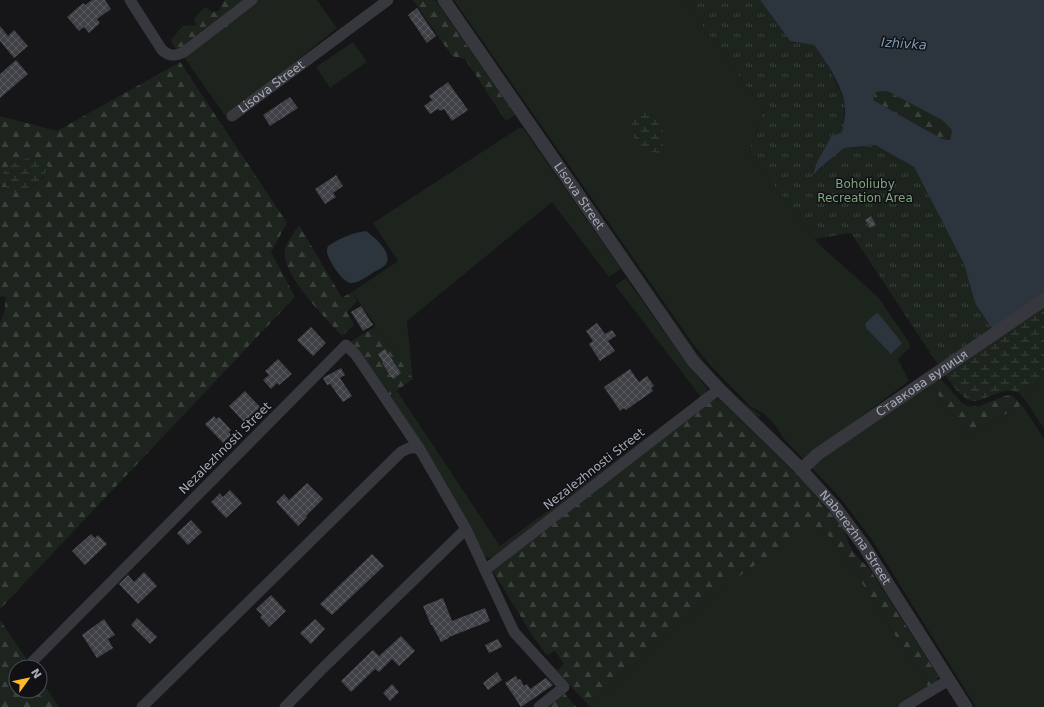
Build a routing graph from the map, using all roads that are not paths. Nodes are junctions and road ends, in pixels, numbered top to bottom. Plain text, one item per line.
1 (130, 0) edge
2 (252, 0) edge
3 (388, 0) edge
4 (444, 0) edge
5 (232, 116) dead end
6 (1044, 300) edge
7 (719, 389) junction
8 (419, 448) junction
9 (801, 470) junction
10 (466, 529) junction
11 (485, 570) junction
12 (35, 659) edge
13 (949, 680) junction
14 (142, 707) edge
15 (285, 707) edge
16 (539, 707) edge
17 (904, 707) edge
18 (966, 707) edge

1 - 2 street
3 - 5 street, Lisova Street
4 - 7 street, Lisova Street
6 - 9 street, Ставкова вулиця
7 - 9 street, Naberezhna Street
7 - 11 street, Nezalezhnosti Street
8 - 10 street, Nezalezhnosti Street
8 - 12 street, Nezalezhnosti Street
8 - 14 street
9 - 13 street, Naberezhna Street
10 - 11 street, Nezalezhnosti Street
10 - 15 street
11 - 16 street, Nezalezhnosti Street
13 - 17 street
13 - 18 street, Naberezhna Street

